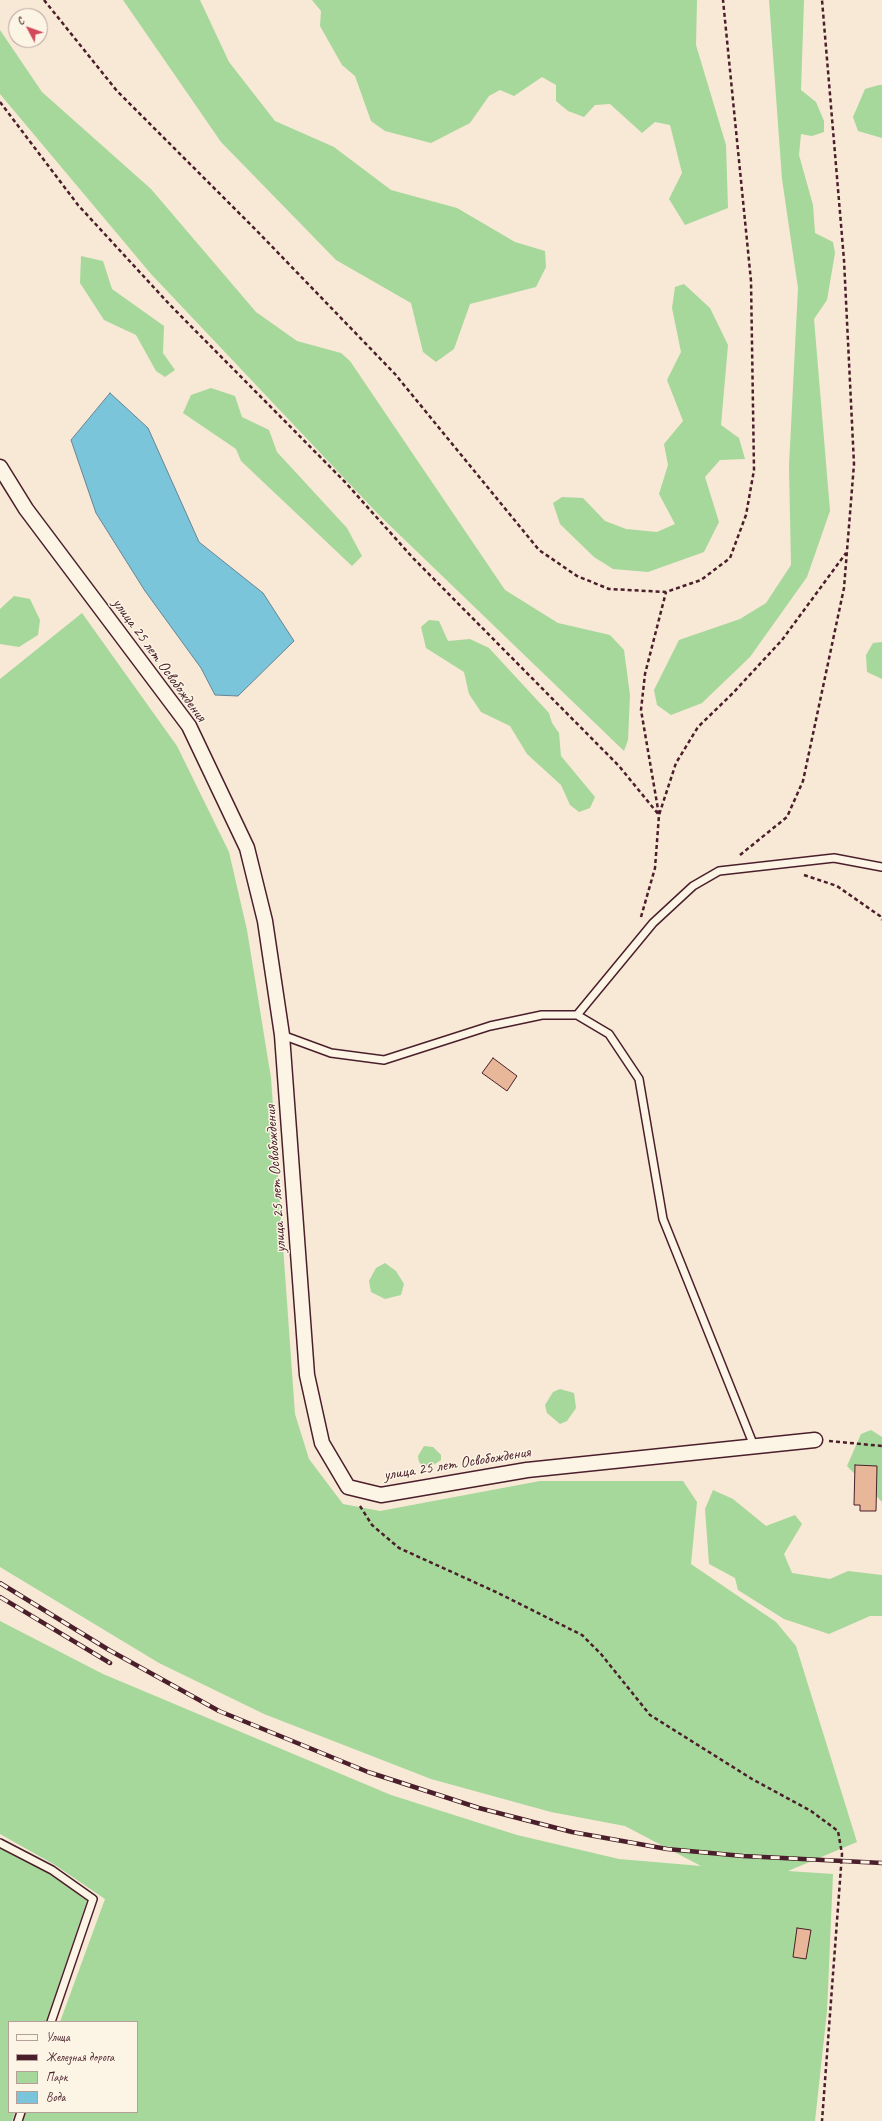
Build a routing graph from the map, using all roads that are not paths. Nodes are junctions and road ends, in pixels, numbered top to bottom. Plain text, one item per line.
1 (0, 467) edge
2 (882, 867) edge
3 (577, 1015) junction
4 (282, 1034) junction
5 (815, 1440) road end
6 (754, 1446) junction
7 (0, 1843) edge
8 (51, 2021) edge

1 - 4 street, улица 25 лет Освобождения
2 - 3 lane
3 - 4 lane
3 - 6 lane
4 - 6 street, улица 25 лет Освобождения
5 - 6 street, улица 25 лет Освобождения
7 - 8 lane

